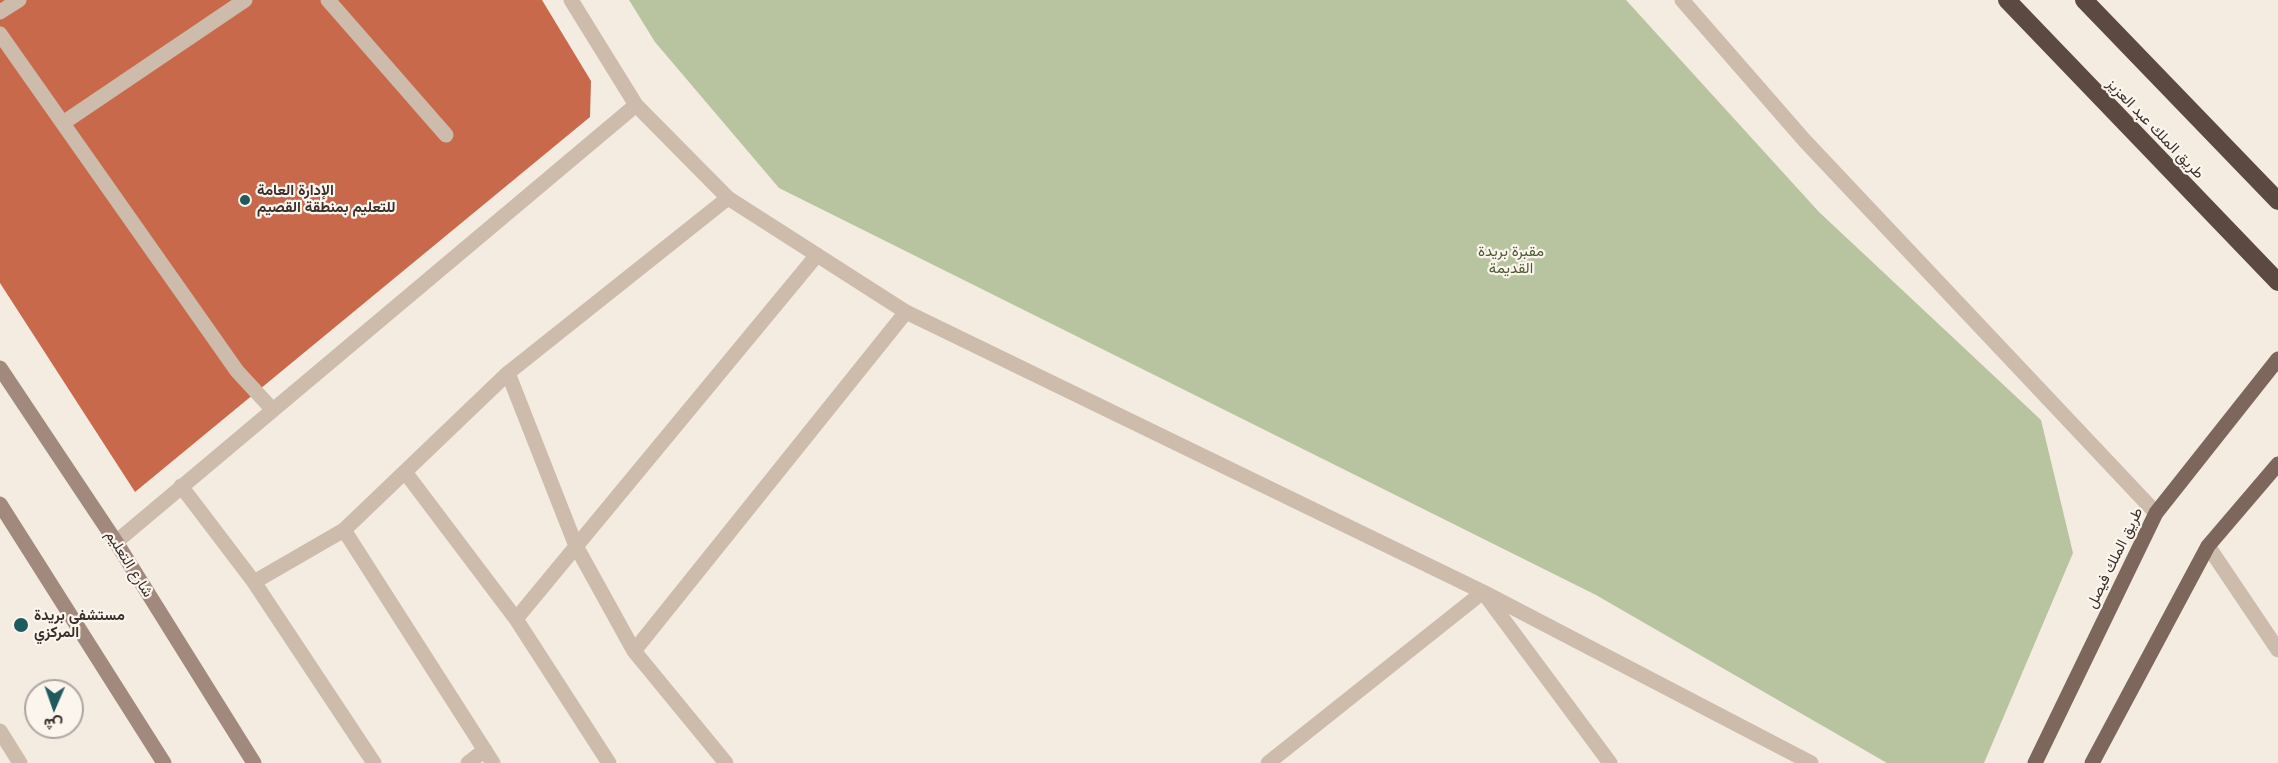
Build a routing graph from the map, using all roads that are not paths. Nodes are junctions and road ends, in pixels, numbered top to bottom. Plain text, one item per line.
1 (19, 0) edge
2 (245, 0) edge
3 (328, 0) edge
4 (571, 0) edge
5 (1682, 0) edge
6 (2007, 0) edge
7 (2084, 0) edge
8 (0, 12) edge
9 (0, 34) edge
10 (636, 105) junction
11 (63, 123) junction
12 (446, 135) dead end
13 (728, 198) junction
14 (2278, 201) edge
15 (818, 255) junction
16 (2278, 282) edge
17 (906, 312) junction
18 (2278, 359) edge
19 (0, 368) edge
20 (508, 373) junction
21 (272, 409) junction
22 (2278, 464) edge
23 (405, 472) junction
24 (181, 486) junction
25 (0, 504) edge
26 (2156, 513) junction
27 (344, 530) junction
28 (116, 542) junction
29 (576, 546) junction
30 (2208, 546) junction
31 (254, 582) junction
32 (1483, 592) junction
33 (516, 619) junction
34 (2278, 650) edge
35 (634, 651) junction
36 (0, 732) edge
37 (485, 750) junction
38 (20, 763) edge
39 (164, 763) edge
40 (254, 763) edge
41 (375, 763) edge
42 (468, 763) edge
43 (494, 763) edge
44 (609, 763) edge
45 (726, 763) edge
46 (1268, 763) edge
47 (1610, 763) edge
48 (1810, 763) edge
49 (2035, 763) edge
50 (2092, 763) edge

1 - 8 street
2 - 11 street
3 - 12 street
4 - 10 street
5 - 26 street
6 - 16 highway, طريق الملك عبد العزيز
7 - 14 highway
9 - 11 street
10 - 13 street
10 - 21 street
11 - 21 street
13 - 15 street
13 - 20 street
15 - 17 street
15 - 29 street
17 - 32 street
17 - 35 street
18 - 26 main road, طريق الملك فيصل
19 - 28 street, شارع التعليم
20 - 23 street
20 - 29 street
21 - 24 street
22 - 30 main road
23 - 27 street
23 - 33 street
24 - 28 street
24 - 31 street
25 - 39 street
26 - 49 main road, طريق الملك فيصل
27 - 31 street
27 - 37 street
28 - 40 street, شارع التعليم
29 - 33 street
29 - 35 street
30 - 34 street
30 - 50 main road
31 - 41 street
32 - 46 street
32 - 47 street
32 - 48 street
33 - 44 street
35 - 45 street
36 - 38 street
37 - 42 street
37 - 43 street

